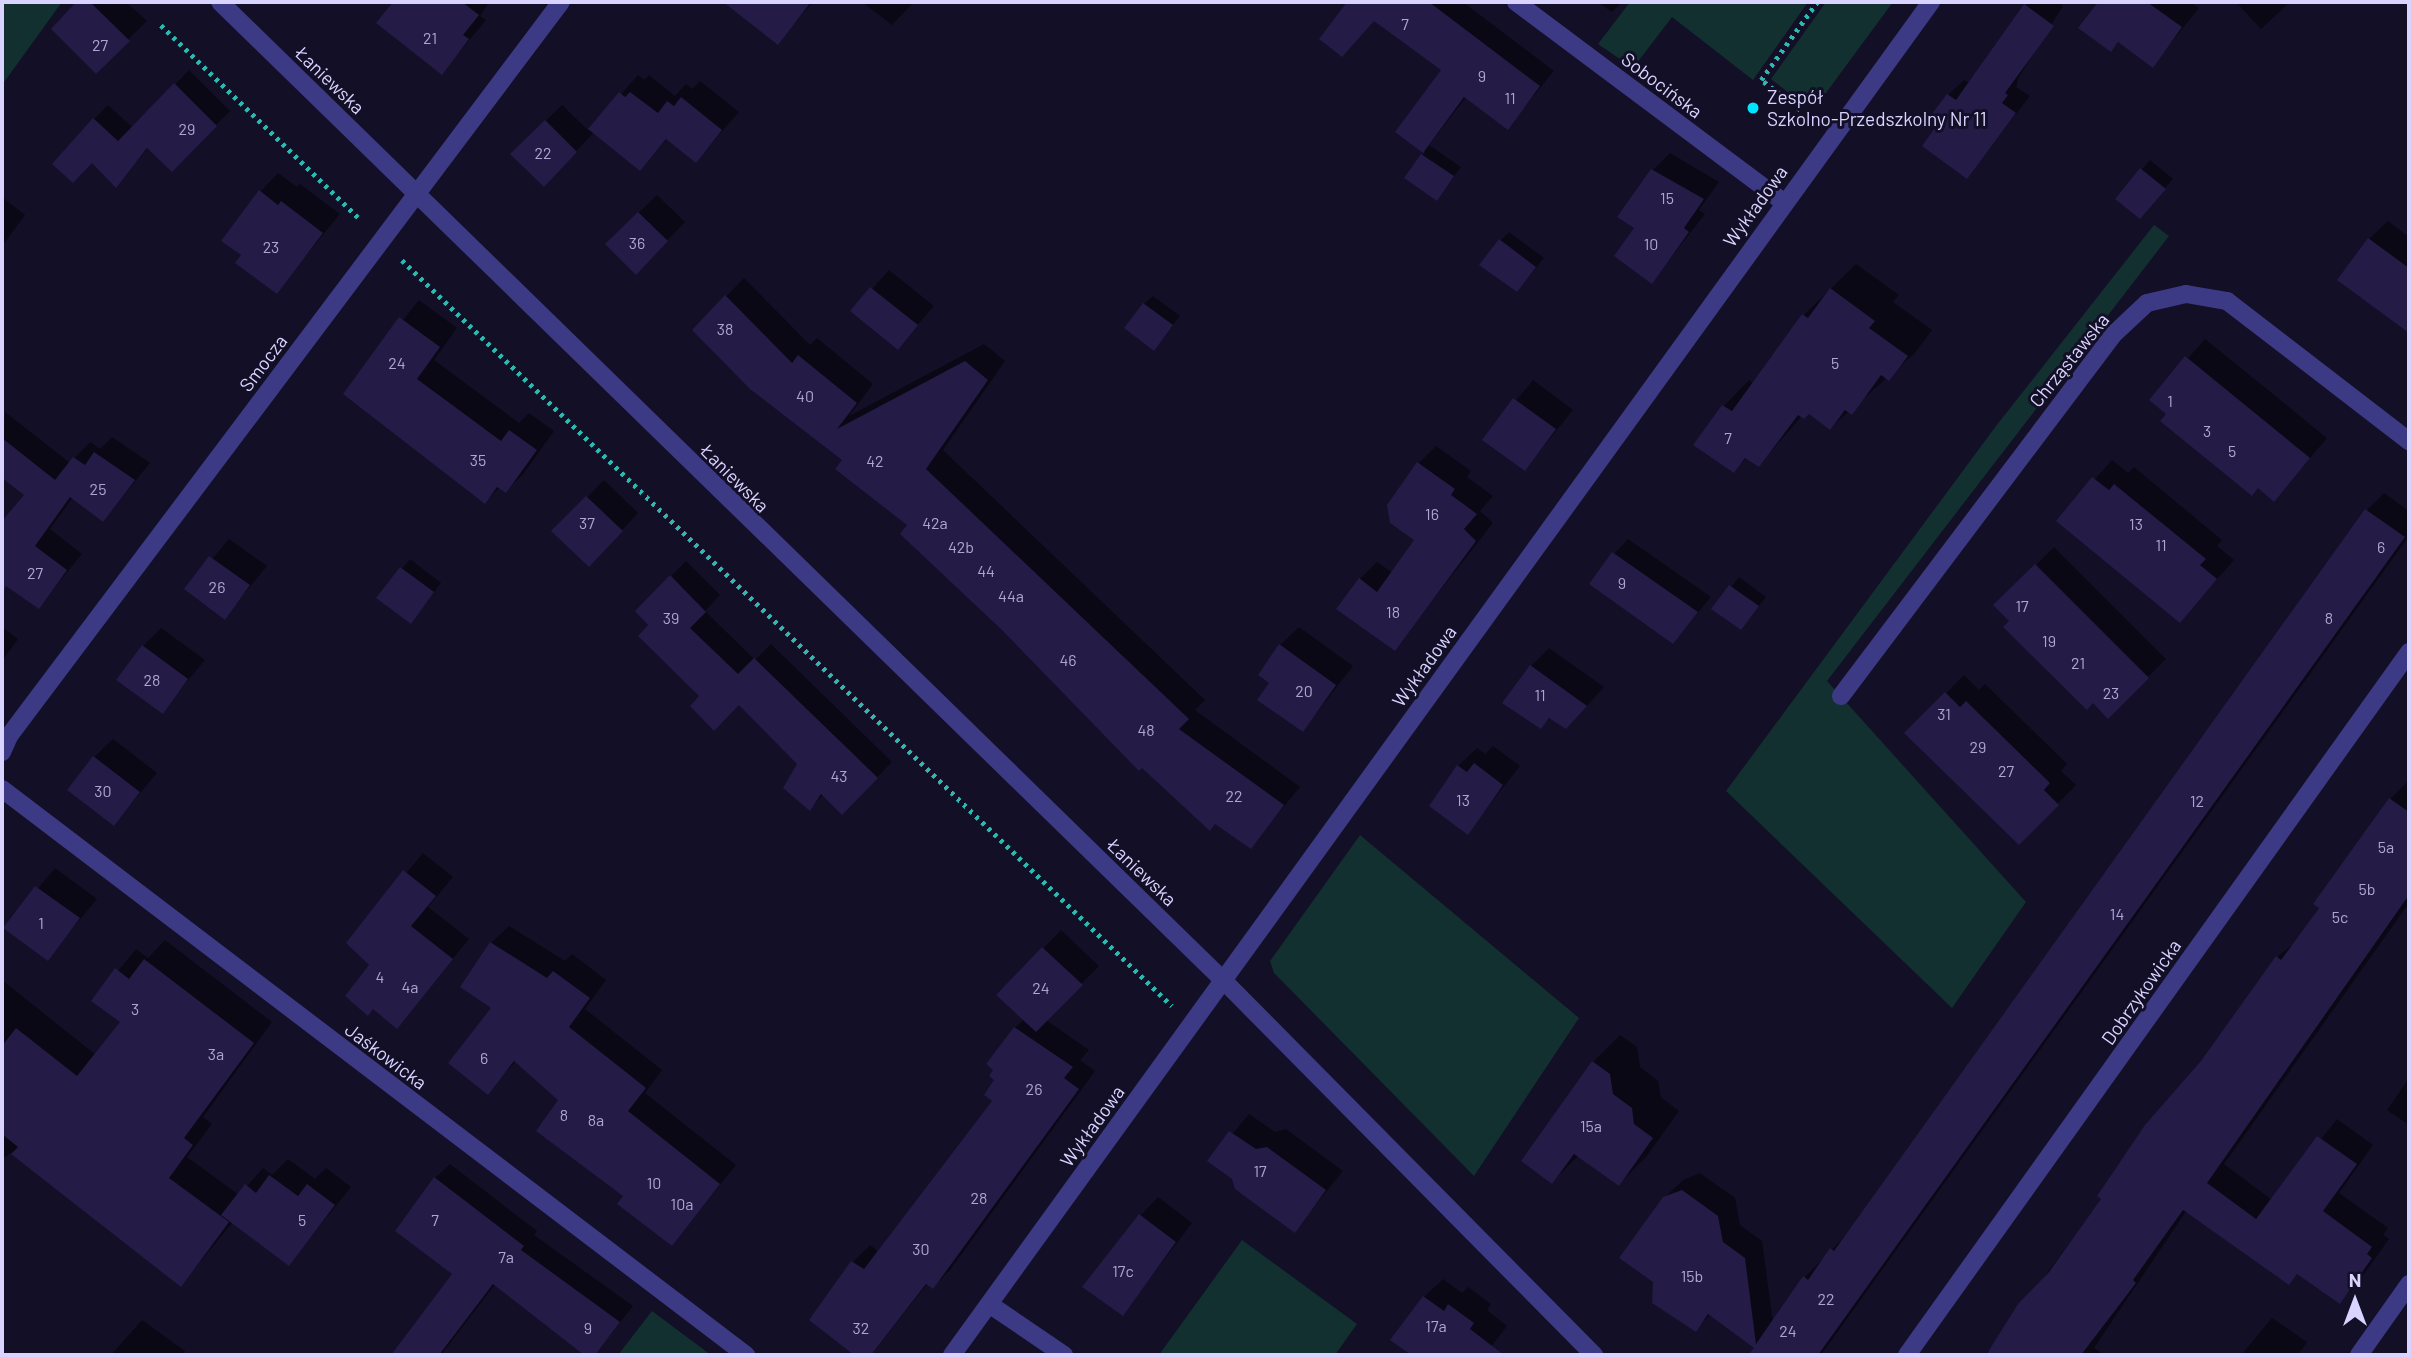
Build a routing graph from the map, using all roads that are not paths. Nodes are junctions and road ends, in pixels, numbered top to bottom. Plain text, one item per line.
1 (220, 2) edge
2 (561, 2) edge
3 (1516, 2) edge
4 (1931, 2) edge
5 (415, 192) junction
6 (1783, 202) junction
7 (2409, 441) edge
8 (2409, 652) edge
9 (1841, 696) dead end
10 (2, 752) edge
11 (2, 789) edge
12 (1223, 980) junction
13 (2409, 1284) edge
14 (989, 1304) junction
15 (746, 1355) edge
16 (952, 1355) edge
17 (1064, 1355) edge
18 (1594, 1355) edge
19 (1907, 1355) edge
20 (2359, 1355) edge

1 - 5 street, Łaniewska
2 - 5 street, Smocza
3 - 6 street, Sobocińska
4 - 6 street, Wykładowa
5 - 10 street, Smocza
5 - 12 street, Łaniewska
6 - 12 street, Wykładowa
7 - 9 street, Chrząstawska
8 - 19 street, Dobrzykowicka
11 - 15 street, Jaśkowicka
12 - 14 street, Wykładowa
12 - 18 street, Łaniewska
13 - 20 street
14 - 16 street, Wykładowa
14 - 17 street

